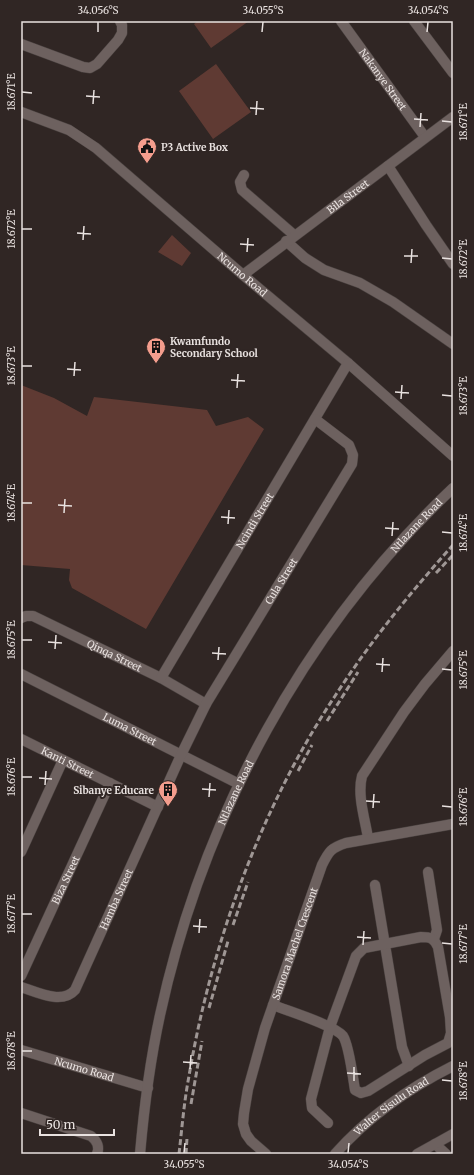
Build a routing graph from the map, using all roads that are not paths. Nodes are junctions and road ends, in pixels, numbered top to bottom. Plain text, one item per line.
1 (120, 21) edge
2 (341, 21) edge
3 (414, 21) edge
4 (21, 44) edge
5 (453, 73) edge
6 (21, 112) edge
7 (453, 117) edge
8 (425, 137) junction
9 (388, 166) junction
10 (244, 175) dead end
11 (290, 238) junction
12 (453, 264) edge
13 (242, 275) junction
14 (453, 344) edge
15 (348, 363) junction
16 (315, 419) junction
17 (453, 456) edge
18 (453, 488) edge
19 (23, 615) edge
20 (453, 651) edge
21 (445, 660) junction
22 (453, 667) edge
23 (21, 674) edge
24 (161, 678) junction
25 (206, 704) junction
26 (21, 739) edge
27 (181, 755) junction
28 (63, 760) junction
29 (110, 783) junction
30 (239, 784) junction
31 (158, 807) junction
32 (453, 824) edge
33 (368, 838) junction
34 (21, 852) edge
35 (428, 872) dead end
36 (375, 885) dead end
37 (434, 939) junction
38 (384, 943) junction
39 (21, 976) edge
40 (21, 987) edge
41 (273, 1005) junction
42 (330, 1027) junction
43 (21, 1050) edge
44 (409, 1066) junction
45 (453, 1066) edge
46 (148, 1088) junction
47 (21, 1113) edge
48 (328, 1123) dead end
49 (453, 1134) edge
50 (435, 1144) junction
51 (98, 1154) edge
52 (140, 1154) edge
53 (266, 1154) edge
54 (335, 1154) edge
55 (417, 1154) edge
56 (446, 1154) edge

1 - 4 street
2 - 8 street, Nakanye Street
3 - 5 street
6 - 13 street, Ncumo Road
7 - 8 street, Bila Street
8 - 9 street, Bila Street
9 - 11 street, Bila Street
9 - 12 street
10 - 11 street
11 - 13 street, Bila Street
11 - 14 street
13 - 15 street, Ncumo Road
15 - 16 street, Ncindi Street
15 - 17 street, Ncumo Road
16 - 24 street, Ncindi Street
16 - 25 street, Cula Street
18 - 30 street, Ntlazane Road
19 - 24 street, Qinqa Street
20 - 21 street
21 - 22 street
21 - 33 street
23 - 27 street, Luma Street
24 - 25 street, Qinqa Street
25 - 27 street, Cula Street
26 - 28 street, Kanti Street
27 - 30 street, Luma Street
27 - 31 street, Hamba Street
28 - 29 street, Kanti Street
28 - 34 street
29 - 31 street, Kanti Street
29 - 39 street, Biza Street
30 - 46 street, Ntlazane Road
31 - 40 street, Hamba Street
32 - 33 street, Samora Machel Crescent
33 - 41 street, Samora Machel Crescent
35 - 37 street
36 - 38 street
37 - 38 street
37 - 44 street
38 - 42 street
38 - 44 street
41 - 42 street
41 - 53 street, Samora Machel Crescent
42 - 44 street
42 - 48 street
43 - 46 street, Ncumo Road
45 - 54 street, Walter Sisulu Road
46 - 52 street, Ntlazane Road
47 - 51 street
49 - 50 street
50 - 55 street
50 - 56 street

